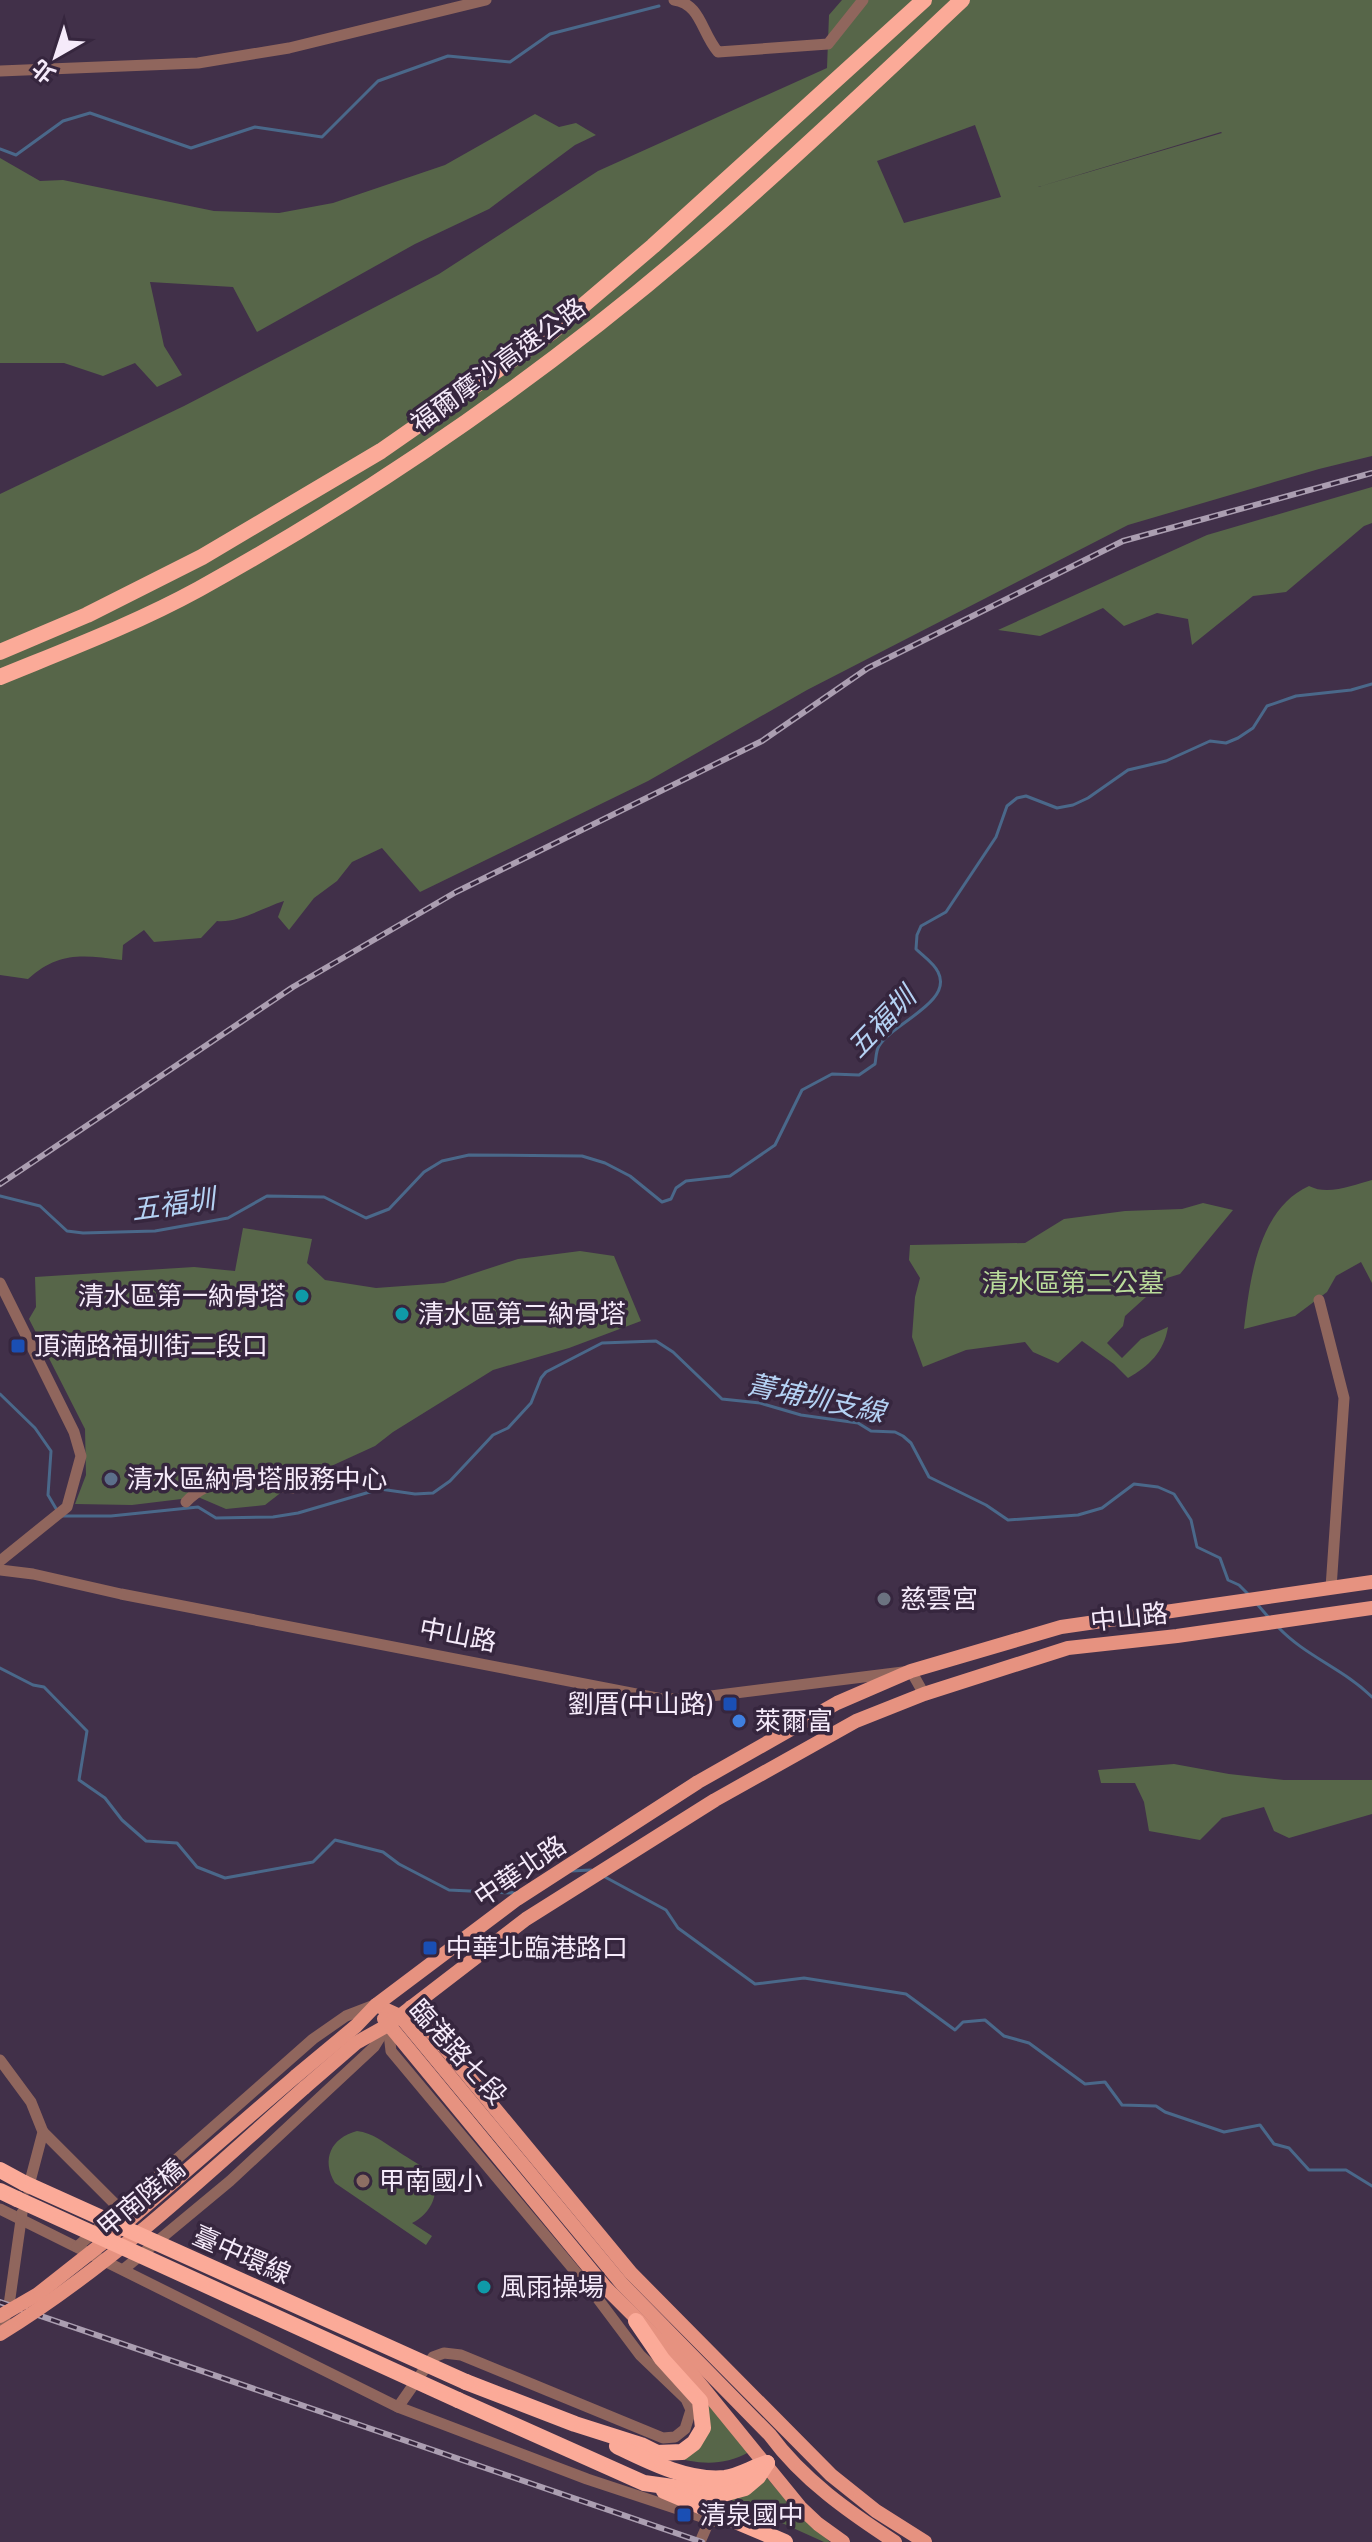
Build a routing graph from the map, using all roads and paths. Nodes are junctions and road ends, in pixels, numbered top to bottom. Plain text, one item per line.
1 (486, 0) edge
2 (681, 0) edge
3 (863, 0) edge
4 (924, 0) edge
5 (962, 0) edge
6 (0, 71) edge
7 (0, 652) edge
8 (0, 677) edge
9 (0, 1283) edge
10 (1319, 1300) dead end
11 (293, 1488) dead end
12 (186, 1502) dead end
13 (0, 1561) edge
14 (0, 1570) edge
15 (1372, 1582) edge
16 (1331, 1588) junction
17 (1372, 1608) edge
18 (911, 1671) junction
19 (924, 1694) junction
20 (376, 2005) junction
21 (399, 2016) junction
22 (0, 2060) edge
23 (300, 2082) junction
24 (43, 2132) junction
25 (0, 2170) edge
26 (0, 2191) edge
27 (119, 2208) junction
28 (0, 2209) edge
29 (20, 2220) junction
30 (77, 2247) junction
31 (124, 2269) junction
32 (626, 2279) junction
33 (0, 2316) edge
34 (636, 2321) junction
35 (0, 2333) edge
36 (398, 2407) junction
37 (575, 2424) junction
38 (782, 2452) junction
39 (767, 2463) junction
40 (644, 2483) junction
41 (710, 2519) junction
42 (700, 2542) edge
43 (765, 2542) edge
44 (785, 2542) edge
45 (843, 2542) edge
46 (895, 2542) edge
47 (925, 2542) edge

1 - 6 street
2 - 3 street
4 - 7 highway, 福爾摩沙高速公路
5 - 8 highway, 福爾摩沙高速公路
9 - 13 street
10 - 16 street
11 - 12 street
14 - 18 street, 中山路
15 - 16 main road, 中山路
16 - 18 main road, 中山路
17 - 19 main road, 中山路
18 - 19 street
18 - 20 main road, 中華北路
19 - 21 main road, 中華北路
20 - 21 main road, 臨港路七段
20 - 23 main road
20 - 27 street, 中華北路
21 - 23 main road
21 - 31 street, 中華北路
21 - 32 main road, 臨港路七段
21 - 34 main road, 臨港路七段
21 - 36 street
22 - 24 street
23 - 33 main road, 甲南陸橋, bridge
23 - 35 main road, 甲南陸橋, bridge
24 - 27 street
24 - 29 street
25 - 37 highway, 臺中環線, bridge
26 - 40 highway, 臺中環線, bridge
27 - 30 street, 中華北路
28 - 29 street
29 - 30 street
29 - 35 street
30 - 31 street
31 - 36 street
32 - 38 main road, 臨港路七段
32 - 47 main road, 臨港路七段
34 - 37 highway
34 - 39 main road, 臨港路七段
36 - 41 street
37 - 39 highway
38 - 39 main road
38 - 46 main road, 臨港路七段
39 - 40 highway
39 - 45 main road, 臨港路七段
40 - 44 highway
41 - 42 street
41 - 43 street

